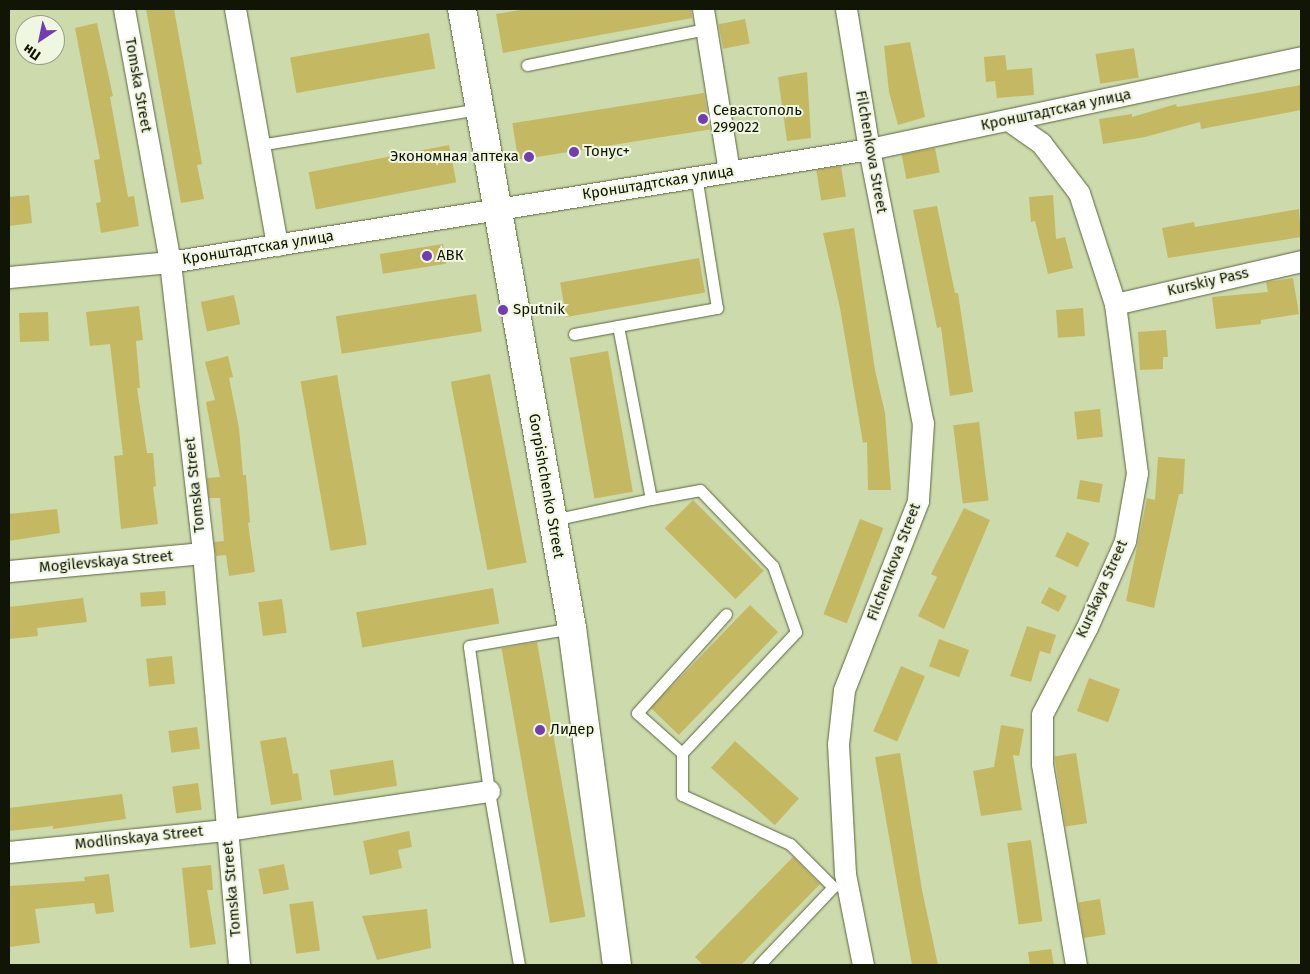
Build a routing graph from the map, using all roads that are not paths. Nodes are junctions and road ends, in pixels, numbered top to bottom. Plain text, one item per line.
1 (124, 9) edge
2 (235, 9) edge
3 (462, 9) edge
4 (846, 9) edge
5 (705, 19) edge
6 (1301, 57) edge
7 (527, 65) dead end
8 (479, 109) junction
9 (1008, 120) junction
10 (259, 144) junction
11 (869, 149) junction
12 (729, 171) junction
13 (696, 176) junction
14 (497, 210) junction
15 (277, 245) junction
16 (1301, 261) edge
17 (170, 262) junction
18 (9, 277) edge
19 (1114, 304) junction
20 (618, 326) junction
21 (574, 334) dead end
22 (651, 499) junction
23 (552, 520) junction
24 (202, 553) junction
25 (9, 571) edge
26 (726, 614) dead end
27 (572, 628) junction
28 (682, 753) junction
29 (489, 791) junction
30 (227, 830) junction
31 (9, 852) edge
32 (239, 965) edge
33 (519, 965) edge
34 (617, 965) edge
35 (759, 965) edge
36 (862, 965) edge
37 (1076, 965) edge

1 - 17 street, Tomska Street
2 - 10 street
3 - 8 main road, Gorpishchenko Street
4 - 11 street, Filchenkova Street
5 - 7 lane
5 - 12 street
6 - 9 street, Кронштадтская улица
8 - 10 lane
8 - 14 main road, Gorpishchenko Street
9 - 11 street, Кронштадтская улица
9 - 19 street, Kurskaya Street
10 - 15 street
11 - 12 street, Кронштадтская улица
11 - 36 street, Filchenkova Street
12 - 13 street, Кронштадтская улица
13 - 14 street, Кронштадтская улица
13 - 20 lane
14 - 15 street, Кронштадтская улица
14 - 23 main road, Gorpishchenko Street
15 - 17 street, Кронштадтская улица
16 - 19 street, Kurskiy Pass
17 - 18 street, Кронштадтская улица
17 - 24 street, Tomska Street
19 - 37 street, Kurskaya Street
20 - 21 lane
20 - 22 lane
22 - 23 lane
22 - 28 lane
23 - 27 main road, Gorpishchenko Street
24 - 25 street, Mogilevskaya Street
24 - 30 street, Tomska Street
26 - 28 lane
27 - 29 lane
27 - 34 main road, Gorpishchenko Street
28 - 35 lane
29 - 30 street, Modlinskaya Street
29 - 33 lane
30 - 31 street, Modlinskaya Street
30 - 32 street, Tomska Street

